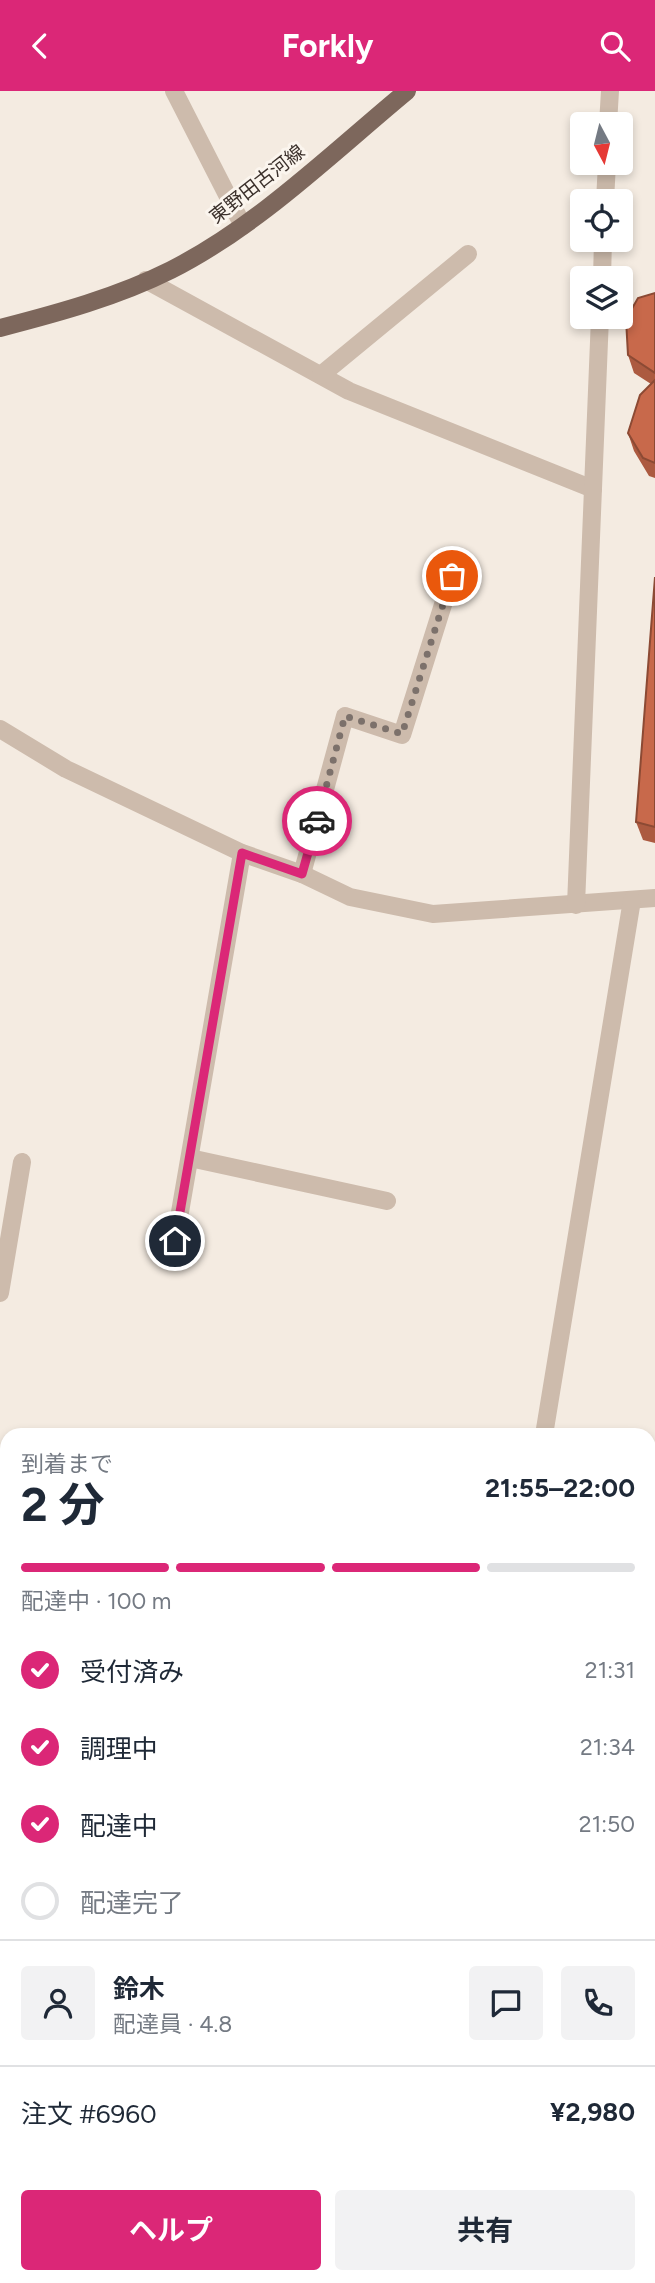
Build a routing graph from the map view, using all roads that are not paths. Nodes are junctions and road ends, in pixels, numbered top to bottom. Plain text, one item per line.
1 (174, 91) edge
2 (407, 91) edge
3 (610, 91) edge
4 (609, 112) edge
5 (243, 226) junction
6 (468, 254) dead end
7 (146, 280) junction
8 (0, 328) edge
9 (600, 329) edge
10 (321, 375) junction
11 (593, 489) junction
12 (452, 576) dead end
13 (0, 729) edge
14 (242, 853) junction
15 (302, 874) junction
16 (655, 898) edge
17 (632, 900) junction
18 (576, 905) junction
19 (190, 1158) junction
20 (22, 1162) dead end
21 (387, 1201) dead end
22 (175, 1241) dead end
23 (0, 1293) edge
24 (545, 1428) edge

1 - 5 street
2 - 5 main road, 東野田古河線
3 - 4 street
5 - 7 main road, 東野田古河線
6 - 10 street
7 - 8 main road, 東野田古河線
7 - 10 street
9 - 11 street
10 - 11 street
11 - 18 street
12 - 15 street
13 - 14 street
14 - 15 street
14 - 19 street
15 - 18 street
16 - 17 street
17 - 18 street
17 - 24 street
19 - 21 street
19 - 22 street
20 - 23 street

